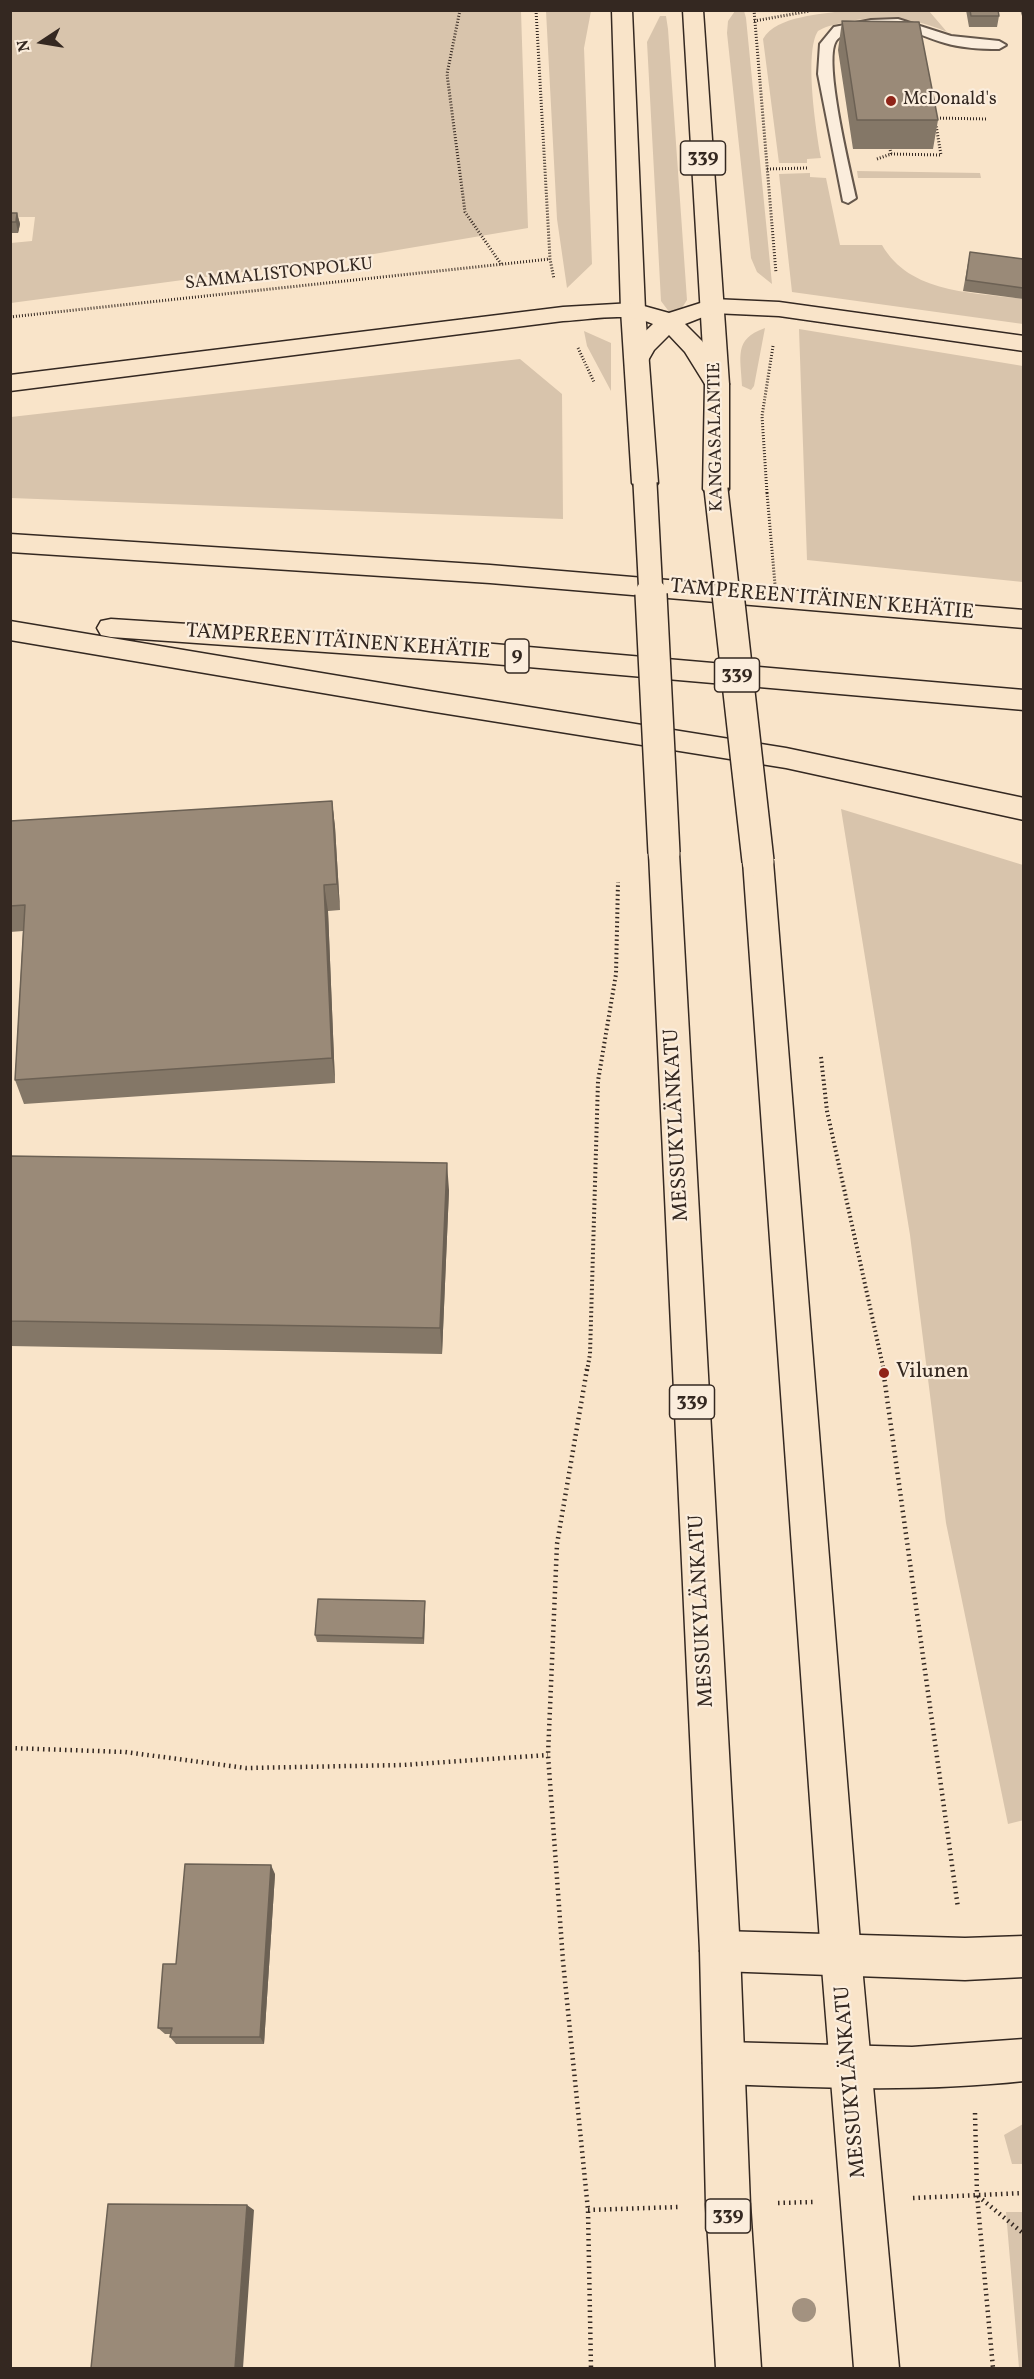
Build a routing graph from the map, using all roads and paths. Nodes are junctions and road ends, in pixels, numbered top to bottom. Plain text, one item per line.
1 (460, 10) edge
2 (536, 10) edge
3 (622, 10) edge
4 (693, 10) edge
5 (754, 10) edge
6 (811, 10) edge
7 (754, 21) junction
8 (999, 45) dead end
9 (934, 109) edge
10 (927, 118) edge
11 (935, 118) junction
12 (988, 119) dead end
13 (891, 154) edge
14 (809, 168) dead end
15 (767, 169) junction
16 (848, 198) dead end
17 (550, 259) junction
18 (501, 264) junction
19 (713, 306) junction
20 (779, 309) junction
21 (633, 310) junction
22 (563, 314) junction
23 (10, 317) edge
24 (668, 323) junction
25 (1023, 344) edge
26 (637, 358) junction
27 (10, 383) edge
28 (717, 384) junction
29 (596, 386) dead end
30 (767, 493) dead end
31 (10, 543) edge
32 (1023, 619) edge
33 (10, 622) edge
34 (10, 630) edge
35 (1023, 700) edge
36 (1023, 809) edge
37 (758, 861) joint
38 (618, 872) dead end
39 (821, 1053) dead end
40 (10, 1748) edge
41 (548, 1755) junction
42 (720, 1951) junction
43 (841, 1955) junction
44 (1023, 1956) edge
45 (965, 1959) junction
46 (1023, 2060) edge
47 (724, 2063) junction
48 (850, 2067) junction
49 (974, 2067) junction
50 (1023, 2193) edge
51 (977, 2195) junction
52 (863, 2200) junction
53 (728, 2205) junction
54 (588, 2210) junction
55 (1023, 2234) edge
56 (591, 2368) edge
57 (739, 2368) edge
58 (877, 2368) edge
59 (993, 2368) edge

1 - 18 path
2 - 17 path
3 - 21 main road, 339
4 - 19 main road, KANGASALANTIE / 339
5 - 7 path
6 - 7 path
7 - 15 path
8 - 16 lane
9 - 11 path
10 - 11 path
11 - 12 path
11 - 13 path
14 - 15 path
15 - 20 path
17 - 18 path, SAMMALISTONPOLKU
17 - 22 path
18 - 23 path, SAMMALISTONPOLKU
19 - 20 main road
19 - 24 main road
19 - 28 main road, KANGASALANTIE / 339
20 - 25 main road
20 - 30 path
21 - 22 main road
21 - 24 main road
21 - 26 main road, 339
22 - 27 main road
22 - 29 path
24 - 26 main road
24 - 28 main road
26 - 42 main road, MESSUKYLÄNKATU / 339, bridge
28 - 37 main road, KANGASALANTIE / 339, bridge
31 - 32 main road, TAMPEREEN ITÄINEN KEHÄTIE
33 - 35 main road, TAMPEREEN ITÄINEN KEHÄTIE / 9
34 - 36 main road
37 - 43 main road, MESSUKYLÄNKATU / 339
38 - 41 path
39 - 45 path
40 - 41 path
41 - 54 path
42 - 43 main road
42 - 47 main road, MESSUKYLÄNKATU / 339
43 - 45 main road
43 - 48 main road, MESSUKYLÄNKATU / 339
44 - 45 main road
46 - 49 main road
47 - 48 main road
47 - 53 main road, MESSUKYLÄNKATU / 339
48 - 49 main road
48 - 52 main road, MESSUKYLÄNKATU / 339
49 - 51 path
50 - 51 path
51 - 52 path
51 - 55 path
51 - 59 path
52 - 53 path
52 - 58 main road, MESSUKYLÄNKATU / 339
53 - 54 path
53 - 57 main road, MESSUKYLÄNKATU / 339
54 - 56 path

